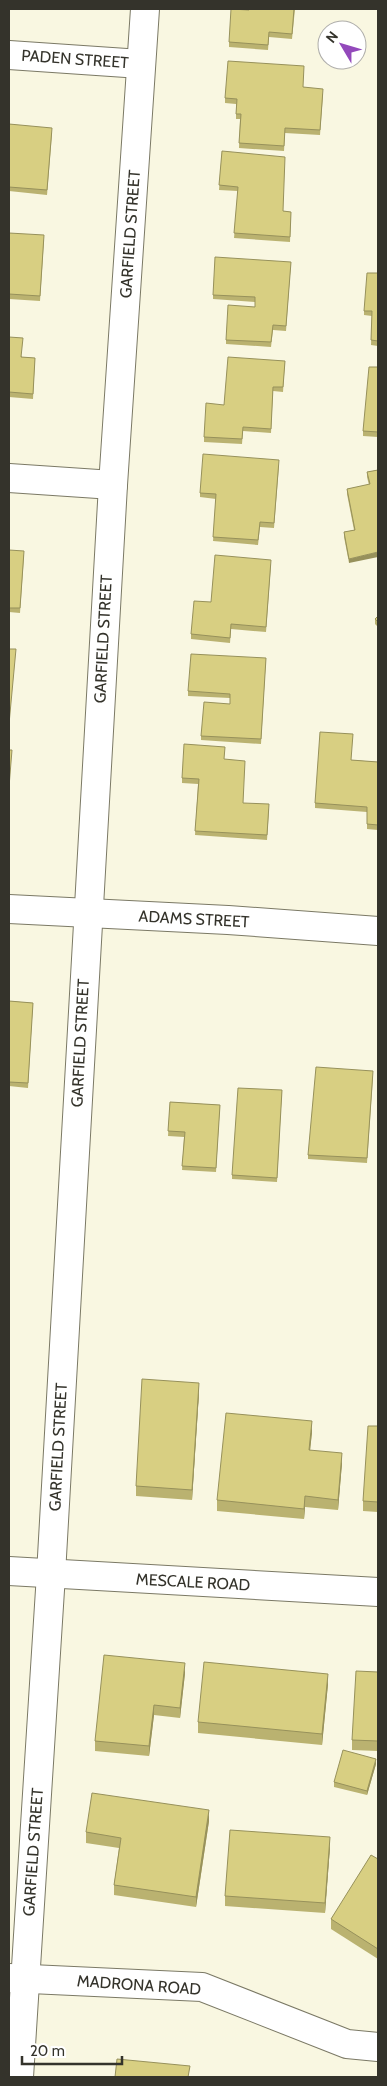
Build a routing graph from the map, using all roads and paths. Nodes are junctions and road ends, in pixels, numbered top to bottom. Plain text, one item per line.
1 (144, 9) edge
2 (9, 55) edge
3 (141, 64) junction
4 (9, 478) edge
5 (112, 485) junction
6 (9, 909) edge
7 (87, 914) junction
8 (378, 931) edge
9 (9, 1571) edge
10 (52, 1574) junction
11 (378, 1592) edge
12 (16, 1978) edge
13 (378, 2047) edge
14 (19, 2077) edge

1 - 3 street, GARFIELD STREET
2 - 3 street, PADEN STREET
3 - 5 street, GARFIELD STREET
4 - 5 street
5 - 7 street, GARFIELD STREET
6 - 7 street, ADAMS STREET
7 - 8 street, ADAMS STREET
7 - 10 street, GARFIELD STREET
9 - 10 street, MESCALE ROAD
10 - 11 street, MESCALE ROAD
10 - 12 street, GARFIELD STREET
12 - 13 street, MADRONA ROAD
12 - 14 street, GARFIELD STREET

